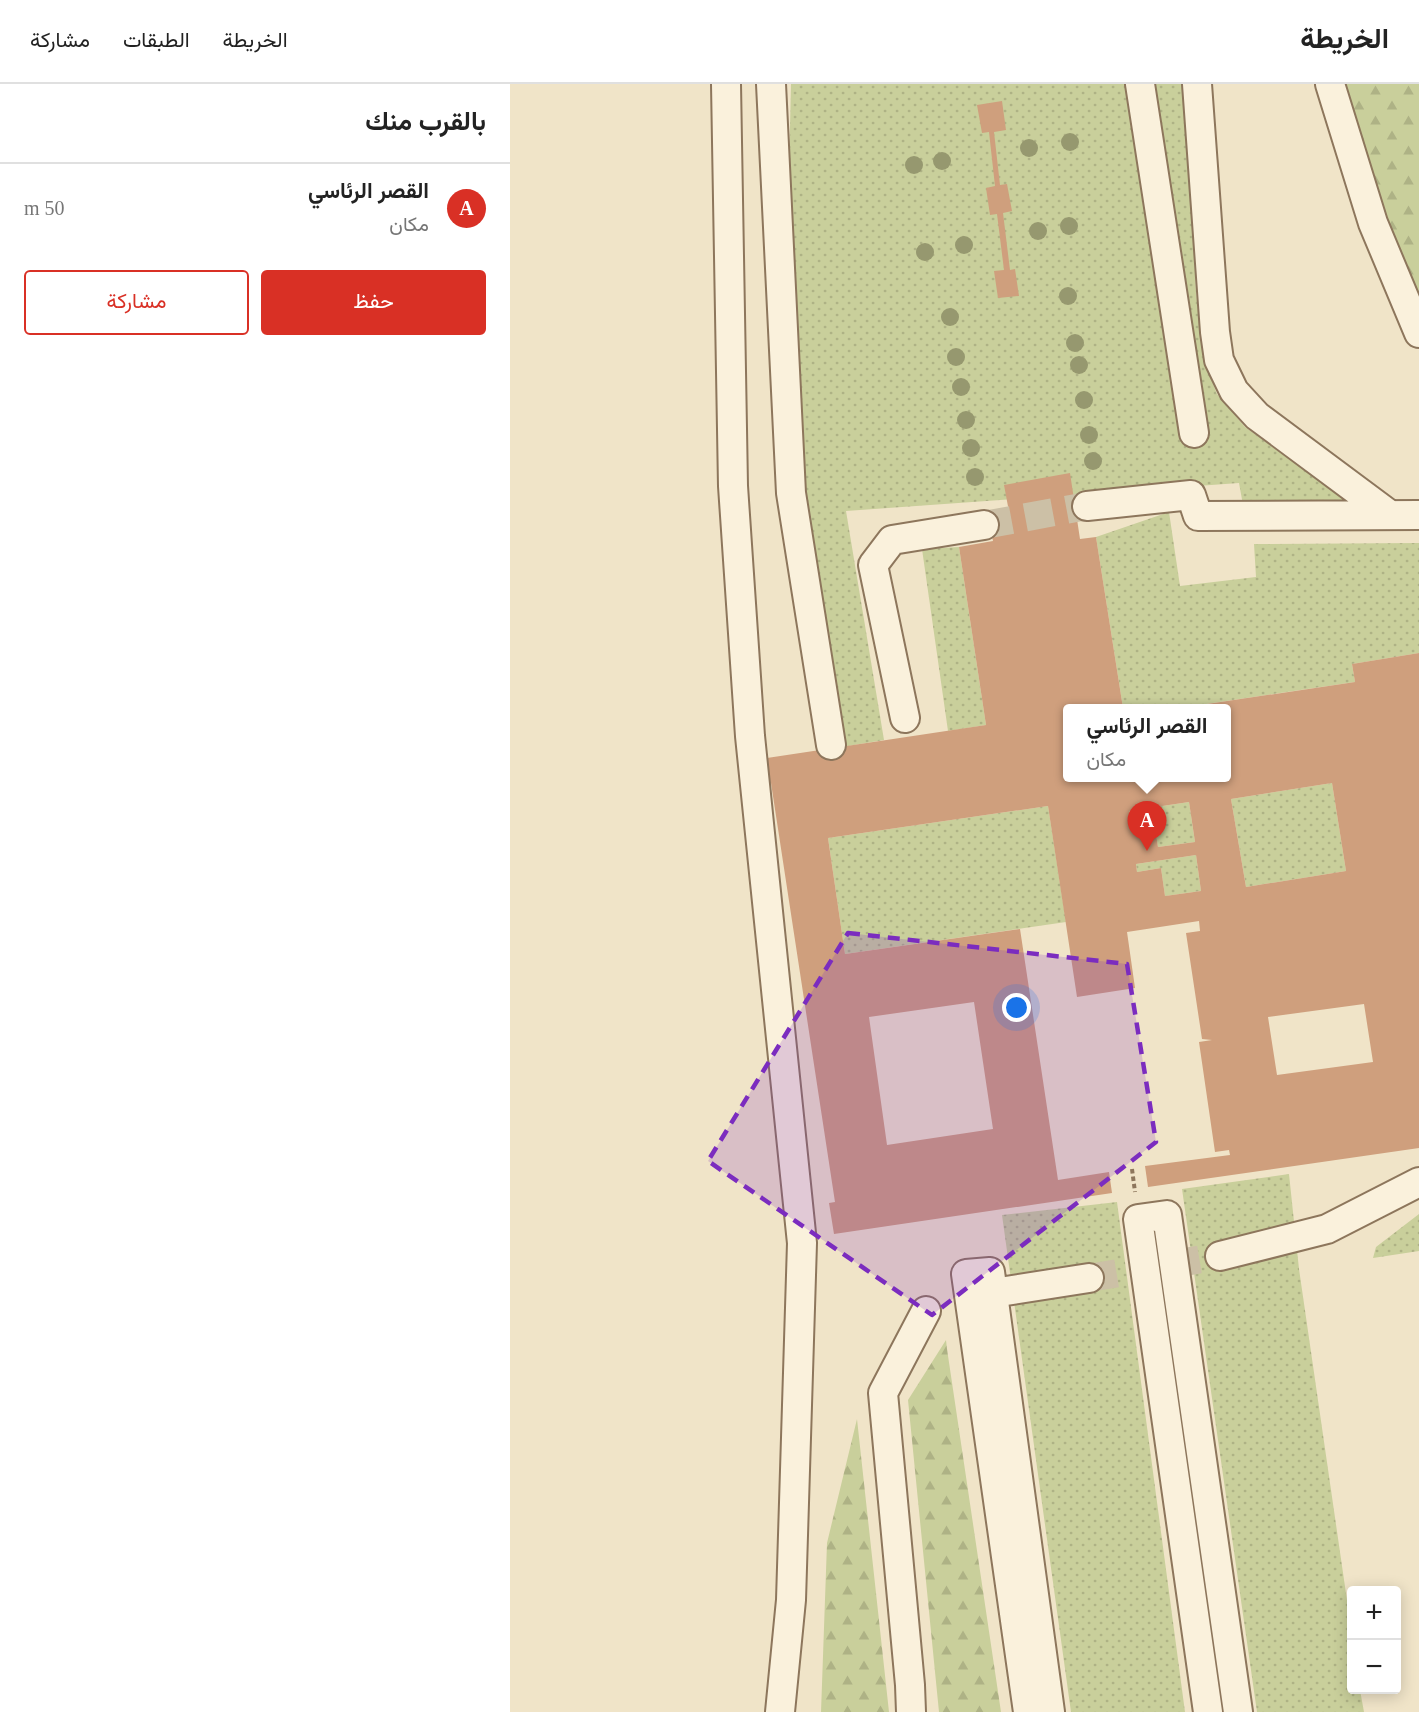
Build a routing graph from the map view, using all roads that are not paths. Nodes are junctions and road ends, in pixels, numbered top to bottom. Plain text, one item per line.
1 (726, 84) edge
2 (771, 84) edge
3 (1140, 84) edge
4 (1197, 84) edge
5 (1330, 84) edge
6 (1419, 333) edge
7 (1194, 433) dead end
8 (1087, 506) tunnel mouth
9 (1390, 515) junction
10 (1419, 515) edge
11 (984, 525) tunnel mouth
12 (905, 718) dead end
13 (831, 745) dead end
14 (1419, 1182) edge
15 (1220, 1256) tunnel mouth
16 (1089, 1278) tunnel mouth
17 (993, 1293) junction
18 (926, 1311) dead end
19 (780, 1712) edge
20 (911, 1712) edge
21 (1028, 1712) edge
22 (1050, 1712) edge
23 (1208, 1712) edge
24 (1238, 1712) edge

1 - 19 street
2 - 13 street
3 - 7 street
4 - 9 street
5 - 6 street
8 - 9 street
9 - 10 street
11 - 12 street
14 - 15 street
16 - 17 street
17 - 21 street
17 - 22 street
18 - 20 street
23 - 24 street

